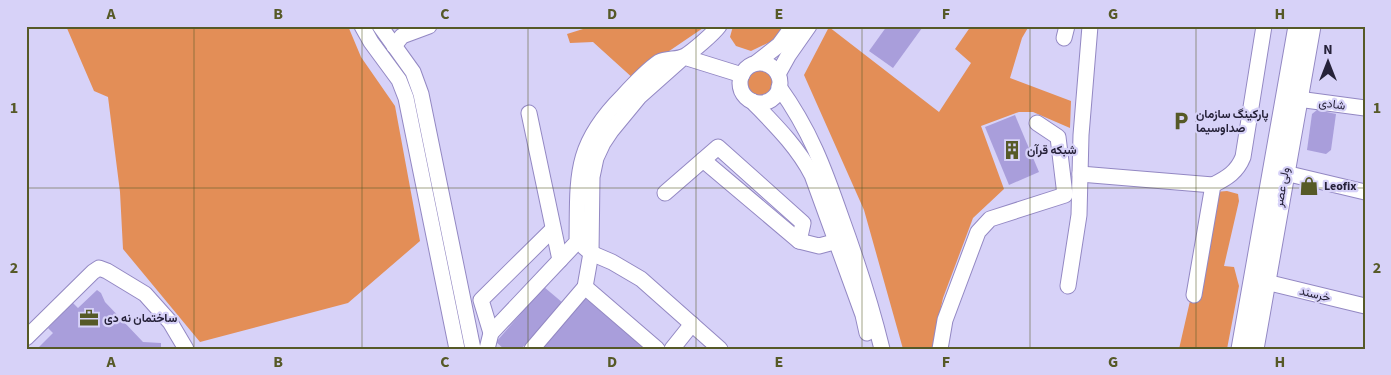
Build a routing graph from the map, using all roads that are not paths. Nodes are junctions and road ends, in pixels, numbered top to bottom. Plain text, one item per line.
1 (362, 26) edge
2 (380, 26) edge
3 (429, 26) edge
4 (719, 26) edge
5 (793, 26) edge
6 (809, 26) edge
7 (1090, 26) edge
8 (1264, 26) edge
9 (1296, 26) edge
10 (1311, 26) edge
11 (395, 47) junction
12 (684, 57) junction
13 (384, 58) junction
14 (756, 64) junction
15 (742, 75) junction
16 (779, 80) junction
17 (634, 92) junction
18 (1298, 99) junction
19 (752, 101) junction
20 (1365, 108) edge
21 (529, 113) dead end
22 (1037, 123) dead end
23 (1285, 173) junction
24 (1080, 174) junction
25 (1213, 185) junction
26 (1365, 192) edge
27 (665, 193) dead end
28 (553, 229) junction
29 (843, 240) junction
30 (577, 242) junction
31 (591, 253) junction
32 (560, 260) junction
33 (1266, 282) junction
34 (1068, 286) dead end
35 (585, 287) junction
36 (1194, 295) dead end
37 (1365, 306) edge
38 (692, 324) junction
39 (491, 334) junction
40 (26, 338) edge
41 (186, 349) edge
42 (457, 349) edge
43 (473, 349) edge
44 (487, 349) edge
45 (532, 349) edge
46 (657, 349) edge
47 (672, 349) edge
48 (720, 349) edge
49 (871, 349) edge
50 (882, 349) edge
51 (940, 349) edge
52 (1239, 349) edge
53 (1254, 349) edge

1 - 13 street
2 - 11 street
3 - 11 street
4 - 12 street
5 - 14 street
6 - 16 street
7 - 24 street
8 - 25 street
9 - 52 street
10 - 18 main road, ولی عصر
11 - 13 street
11 - 43 street
12 - 15 street
12 - 17 street
13 - 42 street
14 - 15 street
14 - 16 street
15 - 19 street
16 - 19 street
16 - 29 street
17 - 30 street
17 - 31 street
18 - 20 street, شادی
18 - 23 main road, ولی عصر
19 - 29 street
21 - 28 street
22 - 51 street
23 - 26 street
23 - 33 main road, ولی عصر
24 - 25 street
24 - 34 street
25 - 36 street
27 - 29 street
28 - 32 street
28 - 39 street
29 - 49 street
29 - 50 street
30 - 31 street
30 - 32 street
31 - 35 street
31 - 38 street
32 - 39 street
33 - 37 street, خرسند
33 - 53 main road, ولی عصر
35 - 45 street
35 - 46 street
38 - 47 street
38 - 48 street
39 - 44 street
40 - 41 street

